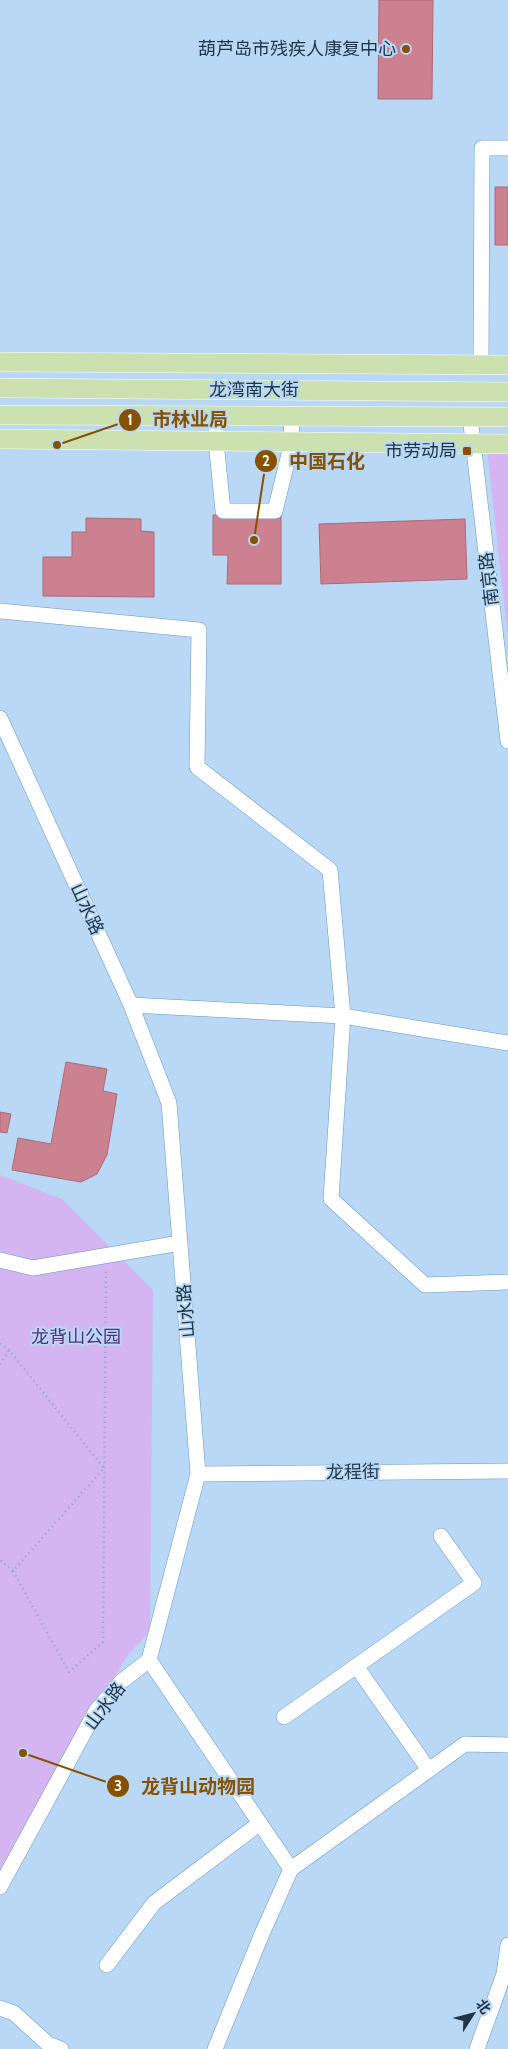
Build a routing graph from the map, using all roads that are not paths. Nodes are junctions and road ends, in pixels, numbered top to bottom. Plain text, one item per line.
1 (508, 148) edge
2 (0, 362) edge
3 (248, 363) junction
4 (481, 365) junction
5 (508, 365) edge
6 (0, 388) edge
7 (247, 390) junction
8 (508, 392) edge
9 (0, 415) edge
10 (216, 416) junction
11 (291, 416) junction
12 (396, 416) junction
13 (470, 416) junction
14 (508, 417) edge
15 (0, 439) edge
16 (216, 441) junction
17 (292, 442) junction
18 (396, 443) junction
19 (473, 444) junction
20 (508, 444) edge
21 (0, 611) edge
22 (0, 718) edge
23 (508, 741) edge
24 (131, 1005) junction
25 (343, 1016) junction
26 (508, 1043) edge
27 (180, 1243) junction
28 (0, 1260) edge
29 (508, 1282) edge
30 (508, 1471) edge
31 (198, 1474) junction
32 (442, 1536) dead end
33 (149, 1660) junction
34 (356, 1666) junction
35 (284, 1717) dead end
36 (508, 1745) edge
37 (429, 1770) junction
38 (260, 1823) junction
39 (291, 1869) junction
40 (0, 1887) edge
41 (508, 1945) edge
42 (107, 1965) dead end
43 (506, 1975) edge
44 (0, 2008) edge
45 (61, 2049) edge
46 (215, 2049) edge
47 (477, 2049) edge

1 - 4 street
2 - 3 main road
3 - 4 main road
3 - 7 main road
4 - 5 main road
6 - 7 main road, 龙湾南大街
7 - 8 main road, 龙湾南大街
9 - 10 main road, 龙湾南大街
10 - 11 main road, 龙湾南大街
10 - 16 street
11 - 12 main road, 龙湾南大街
11 - 17 street
12 - 13 main road, 龙湾南大街
12 - 18 main road
13 - 14 main road, 龙湾南大街
13 - 19 street, 南京路
15 - 16 main road
16 - 17 main road
16 - 17 street
17 - 18 main road
18 - 19 main road
19 - 20 main road
19 - 23 street, 南京路
21 - 25 street
22 - 24 street, 山水路
24 - 25 street
24 - 27 street, 山水路
25 - 26 street
25 - 29 street
27 - 28 street
27 - 31 street, 山水路
30 - 31 street, 龙程街
31 - 33 street, 山水路
32 - 34 street
33 - 38 street
33 - 40 street, 山水路
34 - 35 street
34 - 37 street
36 - 37 street
37 - 39 street
38 - 39 street
38 - 42 street
39 - 46 street
41 - 43 street
43 - 47 street
44 - 45 street

